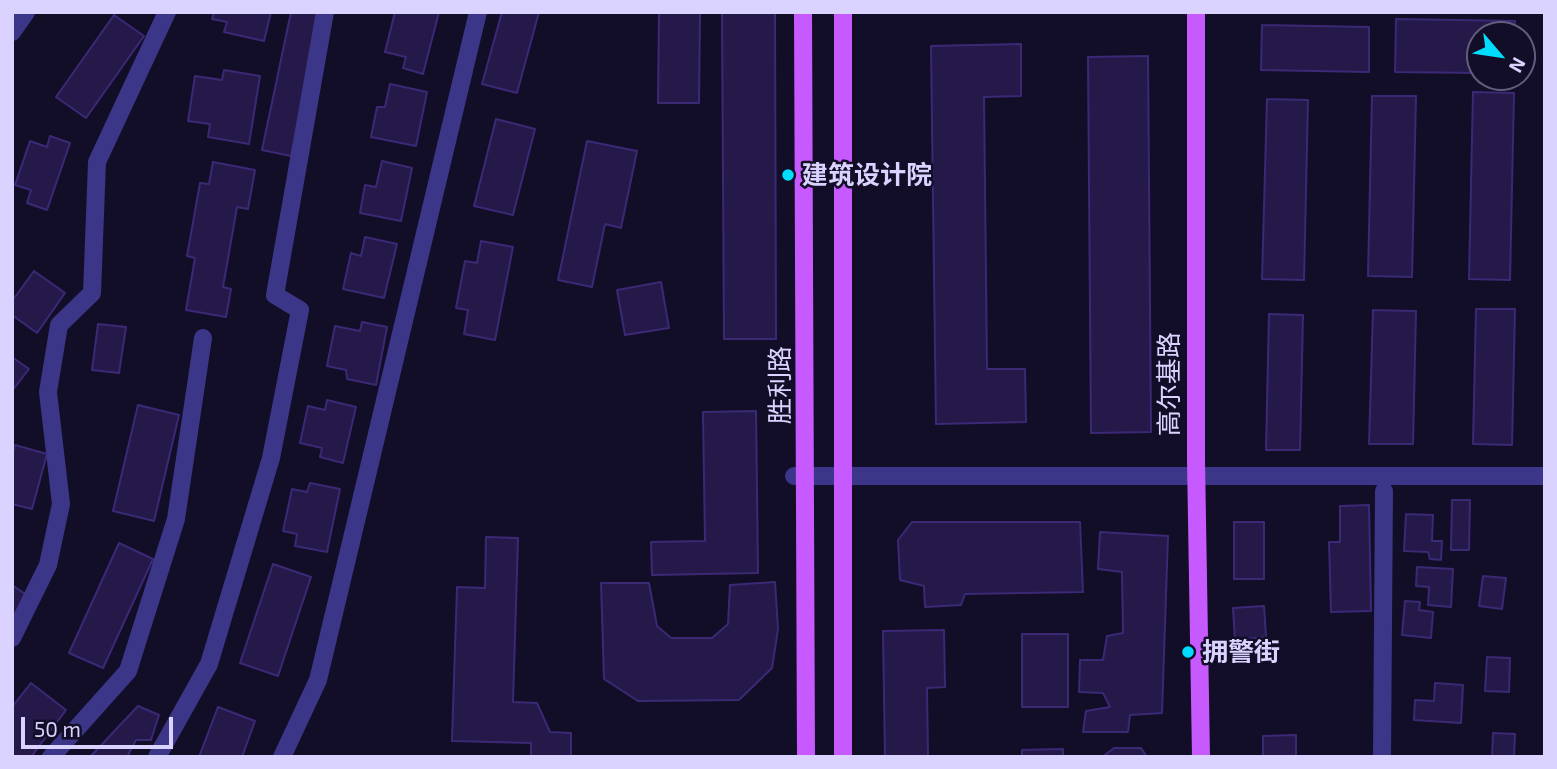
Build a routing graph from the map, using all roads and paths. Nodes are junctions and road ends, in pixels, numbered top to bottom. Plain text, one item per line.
1 (26, 12) edge
2 (167, 12) edge
3 (324, 12) edge
4 (478, 12) edge
5 (803, 12) edge
6 (843, 12) edge
7 (1196, 12) edge
8 (12, 32) edge
9 (203, 338) dead end
10 (800, 476) junction
11 (844, 476) junction
12 (1196, 476) junction
13 (1545, 476) edge
14 (1384, 491) dead end
15 (12, 638) edge
16 (51, 757) edge
17 (157, 757) edge
18 (282, 757) edge
19 (806, 757) edge
20 (843, 757) edge
21 (1201, 757) edge
22 (1382, 757) edge

1 - 8 street
2 - 15 street
3 - 17 street
4 - 18 street
5 - 10 main road, 胜利路
6 - 11 main road
7 - 12 main road, 高尔基路
9 - 16 street
10 - 11 street
10 - 19 main road, 胜利路
11 - 12 street
11 - 20 main road
12 - 13 street
12 - 21 main road, 高尔基路
14 - 22 street

